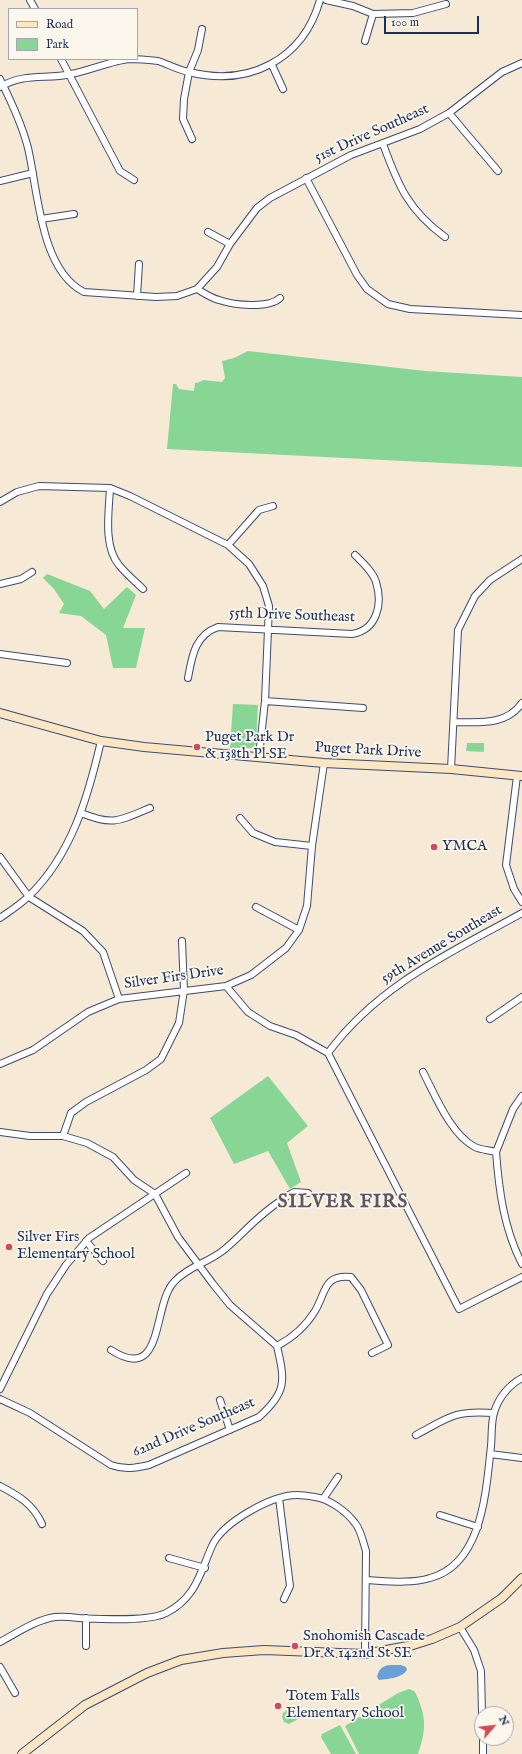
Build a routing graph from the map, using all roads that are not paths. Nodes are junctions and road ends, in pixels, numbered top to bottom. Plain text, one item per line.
1 (320, 0) edge
2 (326, 0) edge
3 (446, 4) dead end
4 (373, 14) junction
5 (202, 29) dead end
6 (365, 41) dead end
7 (62, 60) edge
8 (125, 60) edge
9 (138, 60) edge
10 (522, 63) edge
11 (272, 65) junction
12 (189, 72) junction
13 (69, 75) junction
14 (1, 84) edge
15 (283, 89) dead end
16 (449, 113) junction
17 (192, 139) dead end
18 (383, 144) junction
19 (498, 171) dead end
20 (33, 173) junction
21 (306, 178) junction
22 (134, 180) dead end
23 (0, 181) edge
24 (74, 214) dead end
25 (41, 219) junction
26 (208, 232) dead end
27 (445, 237) dead end
28 (230, 244) junction
29 (139, 264) dead end
30 (196, 289) junction
31 (137, 296) junction
32 (280, 298) dead end
33 (522, 316) edge
34 (110, 488) junction
35 (0, 502) edge
36 (273, 506) dead end
37 (228, 545) junction
38 (356, 555) dead end
39 (522, 559) edge
40 (32, 572) dead end
41 (0, 584) edge
42 (143, 589) dead end
43 (267, 628) junction
44 (0, 654) edge
45 (66, 663) dead end
46 (188, 678) dead end
47 (265, 701) junction
48 (522, 703) edge
49 (363, 708) dead end
50 (0, 713) edge
51 (454, 722) junction
52 (101, 741) junction
53 (259, 756) junction
54 (324, 763) junction
55 (451, 769) junction
56 (519, 776) edge
57 (150, 808) dead end
58 (81, 813) junction
59 (240, 818) dead end
60 (312, 846) junction
61 (0, 857) edge
62 (29, 897) junction
63 (522, 902) edge
64 (256, 907) dead end
65 (522, 913) edge
66 (0, 918) edge
67 (300, 930) junction
68 (182, 941) dead end
69 (226, 986) junction
70 (184, 990) junction
71 (522, 997) edge
72 (119, 999) junction
73 (490, 1019) dead end
74 (328, 1053) junction
75 (0, 1064) edge
76 (423, 1072) dead end
77 (522, 1096) edge
78 (0, 1132) edge
79 (63, 1136) junction
80 (496, 1152) junction
81 (186, 1173) dead end
82 (308, 1193) dead end
83 (155, 1194) junction
84 (86, 1241) junction
85 (103, 1260) dead end
86 (522, 1264) edge
87 (198, 1265) junction
88 (522, 1277) edge
89 (277, 1346) junction
90 (111, 1350) dead end
91 (372, 1353) dead end
92 (522, 1378) edge
93 (0, 1389) edge
94 (0, 1399) edge
95 (220, 1400) dead end
96 (494, 1413) junction
97 (230, 1430) junction
98 (416, 1435) dead end
99 (490, 1454) junction
100 (522, 1458) edge
101 (338, 1477) dead end
102 (0, 1486) edge
103 (279, 1498) junction
104 (323, 1498) junction
105 (440, 1515) dead end
106 (42, 1524) dead end
107 (478, 1527) junction
108 (169, 1558) dead end
109 (205, 1568) junction
110 (522, 1578) edge
111 (366, 1580) junction
112 (284, 1599) dead end
113 (86, 1618) junction
114 (460, 1627) junction
115 (0, 1642) edge
116 (86, 1646) dead end
117 (365, 1654) junction
118 (0, 1667) edge
119 (15, 1693) dead end
120 (482, 1706) edge
121 (22, 1754) edge

1 - 11 street
2 - 4 street
3 - 4 street
4 - 6 street
5 - 12 street
7 - 13 street
8 - 13 street
9 - 12 street
10 - 16 street, 51st Drive Southeast
11 - 12 street
11 - 15 street
12 - 17 street
13 - 14 street
13 - 22 street
14 - 20 street
16 - 18 street, 51st Drive Southeast
16 - 19 street
18 - 21 street, 51st Drive Southeast
18 - 27 street
20 - 23 street
20 - 25 street
21 - 28 street, 51st Drive Southeast
21 - 33 street
24 - 25 street
25 - 31 street, 51st Drive Southeast
26 - 28 street
28 - 30 street, 51st Drive Southeast
29 - 31 street
30 - 31 street, 51st Drive Southeast
30 - 32 street
34 - 35 street
34 - 37 street
34 - 42 street
36 - 37 street
37 - 43 street
38 - 43 street, 55th Drive Southeast
39 - 51 street
40 - 41 street
43 - 46 street, 55th Drive Southeast
43 - 47 street
44 - 45 street
47 - 49 street
47 - 53 street
48 - 51 street
50 - 52 street, Puget Park Drive
51 - 55 street
52 - 53 street, Puget Park Drive
52 - 58 street
53 - 54 street, Puget Park Drive
54 - 55 street, Puget Park Drive
54 - 60 street, Silver Firs Drive
55 - 56 street, Puget Park Drive
56 - 63 street
57 - 58 street
58 - 62 street
59 - 60 street
60 - 67 street, Silver Firs Drive
61 - 62 street
62 - 66 street
62 - 72 street
64 - 67 street
65 - 74 street, 59th Avenue Southeast
67 - 69 street, Silver Firs Drive
68 - 70 street
69 - 70 street, Silver Firs Drive
69 - 74 street
70 - 72 street, Silver Firs Drive
70 - 79 street
71 - 73 street
72 - 75 street, Silver Firs Drive
74 - 88 street
76 - 80 street
77 - 80 street
78 - 79 street
79 - 83 street
80 - 86 street
81 - 83 street
82 - 87 street
83 - 84 street
83 - 87 street
84 - 85 street
84 - 93 street
87 - 89 street
87 - 90 street
89 - 91 street
89 - 97 street, 62nd Drive Southeast
92 - 96 street
94 - 97 street, 62nd Drive Southeast
95 - 97 street
96 - 98 street
96 - 99 street
99 - 100 street
99 - 107 street
101 - 104 street
102 - 106 street
103 - 104 street
103 - 109 street
103 - 112 street
104 - 111 street
105 - 107 street
107 - 111 street
108 - 109 street
109 - 113 street
110 - 114 street
111 - 117 street
113 - 115 street
113 - 116 street
114 - 117 street
114 - 120 street
117 - 121 street
118 - 119 street

